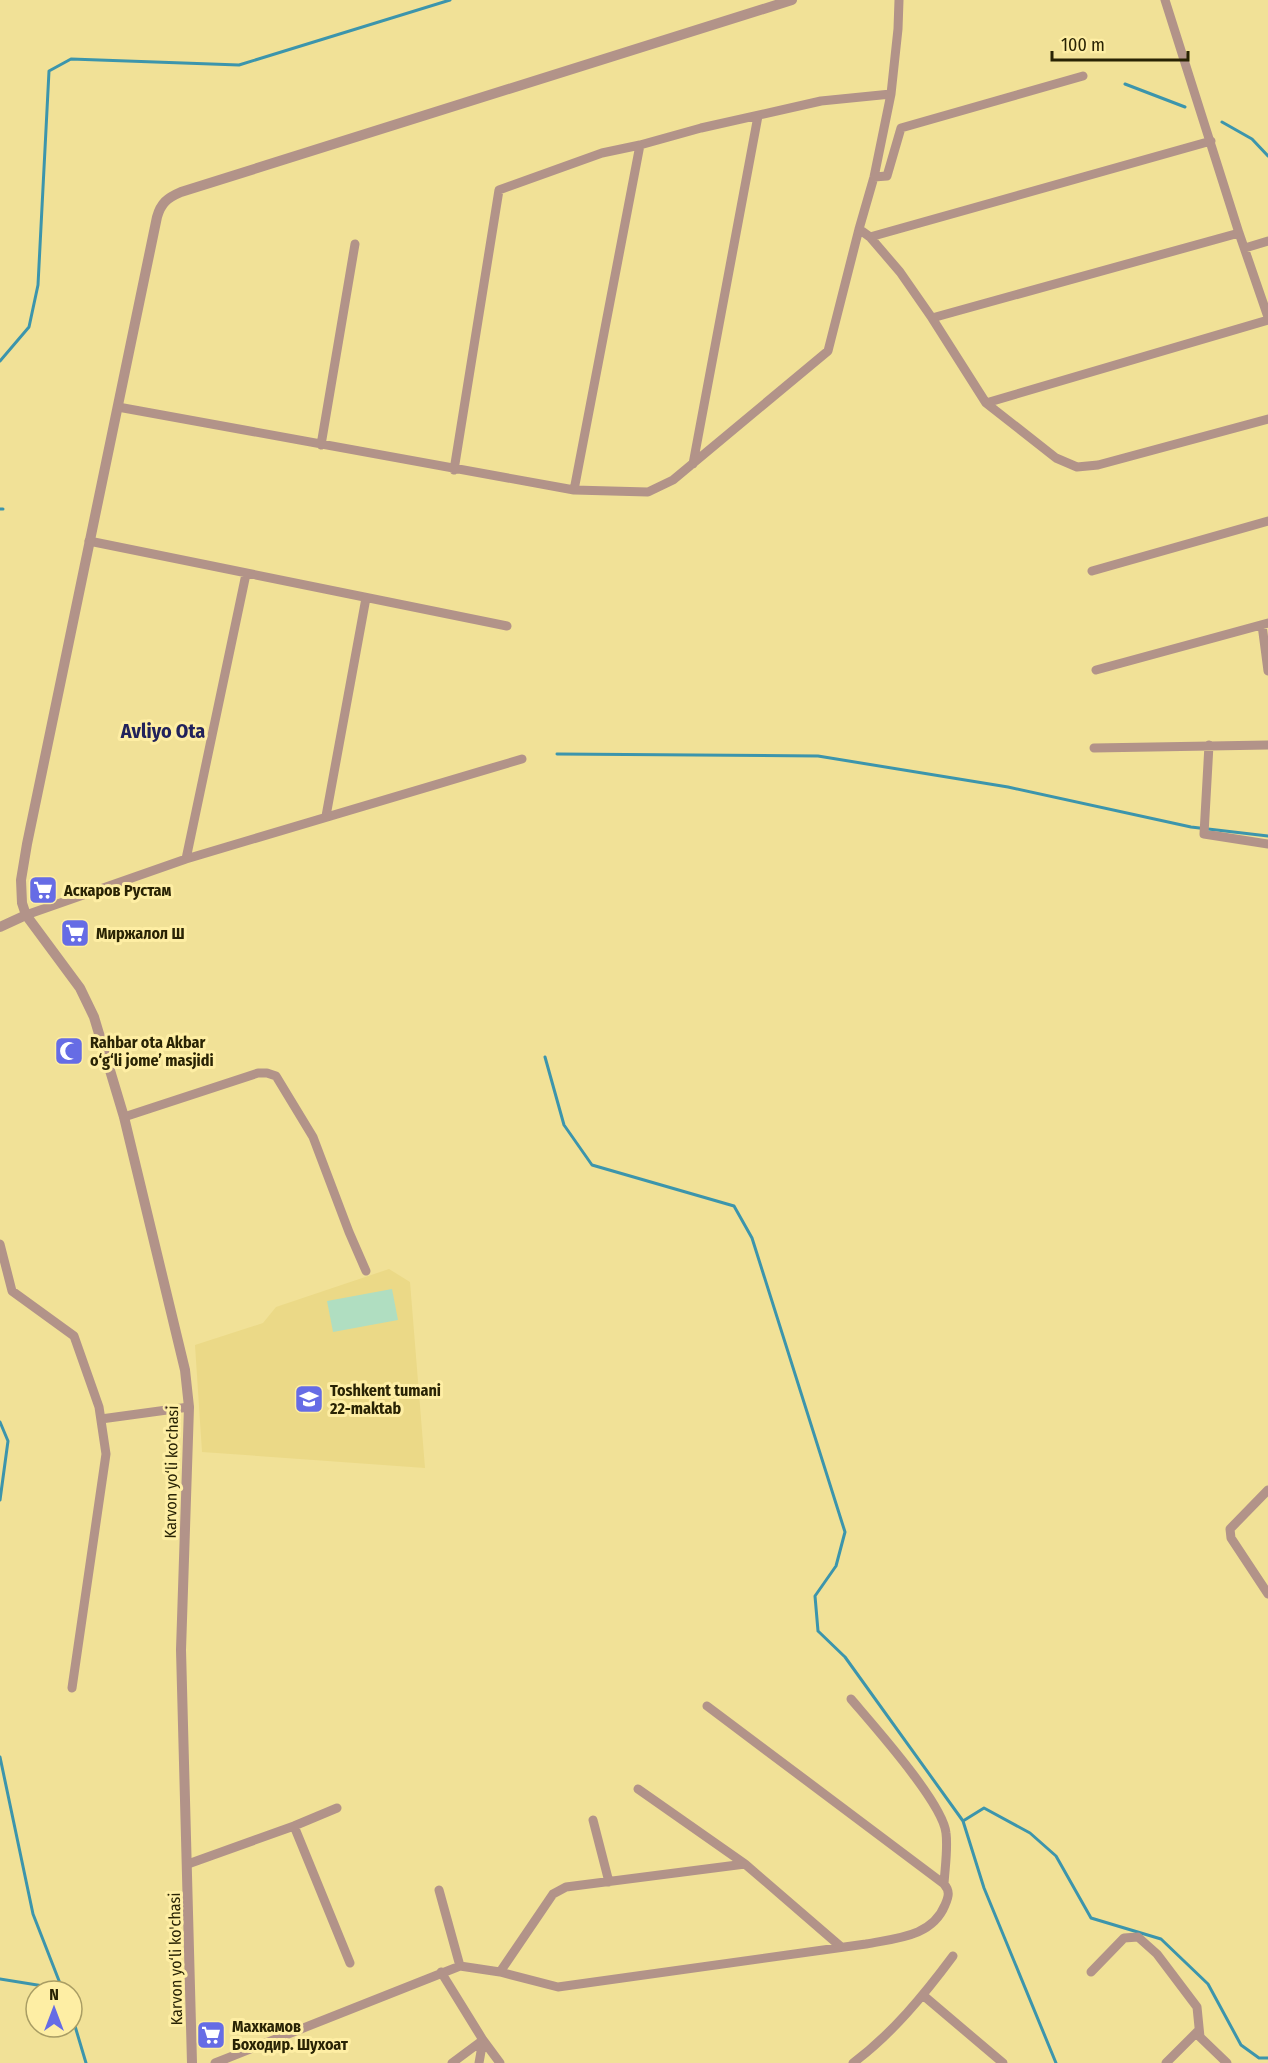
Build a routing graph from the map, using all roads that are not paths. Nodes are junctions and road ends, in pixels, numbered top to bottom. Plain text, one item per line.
1 (792, 0) edge
2 (899, 0) edge
3 (1165, 0) edge
4 (1083, 76) dead end
5 (891, 94) junction
6 (758, 116) junction
7 (1211, 141) junction
8 (640, 146) junction
9 (874, 177) junction
10 (859, 229) junction
11 (1239, 233) junction
12 (870, 237) junction
13 (1268, 241) edge
14 (355, 244) dead end
15 (1245, 248) junction
16 (932, 318) junction
17 (1268, 319) edge
18 (986, 402) junction
19 (118, 407) junction
20 (1268, 419) edge
21 (321, 445) junction
22 (693, 464) junction
23 (454, 470) junction
24 (574, 490) junction
25 (1268, 521) edge
26 (89, 541) junction
27 (1092, 571) dead end
28 (246, 574) junction
29 (366, 598) junction
30 (1265, 624) edge
31 (507, 626) dead end
32 (1096, 670) dead end
33 (1268, 670) edge
34 (1209, 745) junction
35 (1268, 745) edge
36 (1094, 748) dead end
37 (522, 759) dead end
38 (326, 816) junction
39 (1268, 844) edge
40 (186, 859) junction
41 (26, 915) junction
42 (0, 927) edge
43 (124, 1117) junction
44 (0, 1244) edge
45 (366, 1271) dead end
46 (189, 1407) junction
47 (101, 1419) junction
48 (1268, 1490) edge
49 (1268, 1594) edge
50 (72, 1688) dead end
51 (851, 1699) dead end
52 (706, 1706) dead end
53 (638, 1789) dead end
54 (337, 1808) dead end
55 (593, 1820) dead end
56 (294, 1826) junction
57 (188, 1864) junction
58 (745, 1864) junction
59 (609, 1882) junction
60 (944, 1884) junction
61 (439, 1890) dead end
62 (840, 1946) junction
63 (953, 1956) dead end
64 (350, 1964) dead end
65 (460, 1966) junction
66 (441, 1972) junction
67 (500, 1972) junction
68 (1091, 1972) dead end
69 (924, 1996) junction
70 (1199, 2030) junction
71 (483, 2040) junction
72 (192, 2063) edge
73 (214, 2063) edge
74 (452, 2063) edge
75 (479, 2063) edge
76 (500, 2063) edge
77 (853, 2063) edge
78 (1003, 2063) edge
79 (1166, 2063) edge
80 (1227, 2063) edge

1 - 19 street
2 - 5 street
3 - 7 street
4 - 9 street
5 - 6 street
5 - 9 street
6 - 8 street
6 - 22 street
7 - 11 street
7 - 12 street
8 - 23 street
8 - 24 street
9 - 10 street
10 - 12 street
10 - 22 street
11 - 15 street
11 - 16 street
12 - 16 street
13 - 15 street
14 - 21 street
15 - 17 street
16 - 18 street
17 - 18 street
18 - 20 street
19 - 21 street
19 - 26 street
21 - 23 street
22 - 24 street
23 - 24 street
25 - 27 street
26 - 28 street
26 - 41 street
28 - 29 street
28 - 40 street
29 - 31 street
29 - 38 street
30 - 32 street
30 - 33 street
34 - 35 street
34 - 36 street
34 - 39 street
37 - 38 street
38 - 40 street
40 - 41 street
41 - 42 street
41 - 43 street, Karvon yo‘li ko'chasi
43 - 45 street
43 - 46 street, Karvon yo‘li ko'chasi
44 - 47 street
46 - 47 street
46 - 57 street, Karvon yo‘li ko'chasi
47 - 50 street
48 - 49 street
51 - 60 street
52 - 60 street
53 - 58 street
54 - 56 street
55 - 59 street
56 - 57 street
56 - 64 street
57 - 72 street, Karvon yo‘li ko'chasi
58 - 59 street
58 - 62 street
59 - 67 street
60 - 62 street
61 - 65 street
62 - 67 street
63 - 69 street
65 - 66 street
65 - 67 street
66 - 71 street
66 - 73 street
68 - 70 street
69 - 77 street
69 - 78 street
70 - 79 street
70 - 80 street
71 - 74 street
71 - 75 street
71 - 76 street

